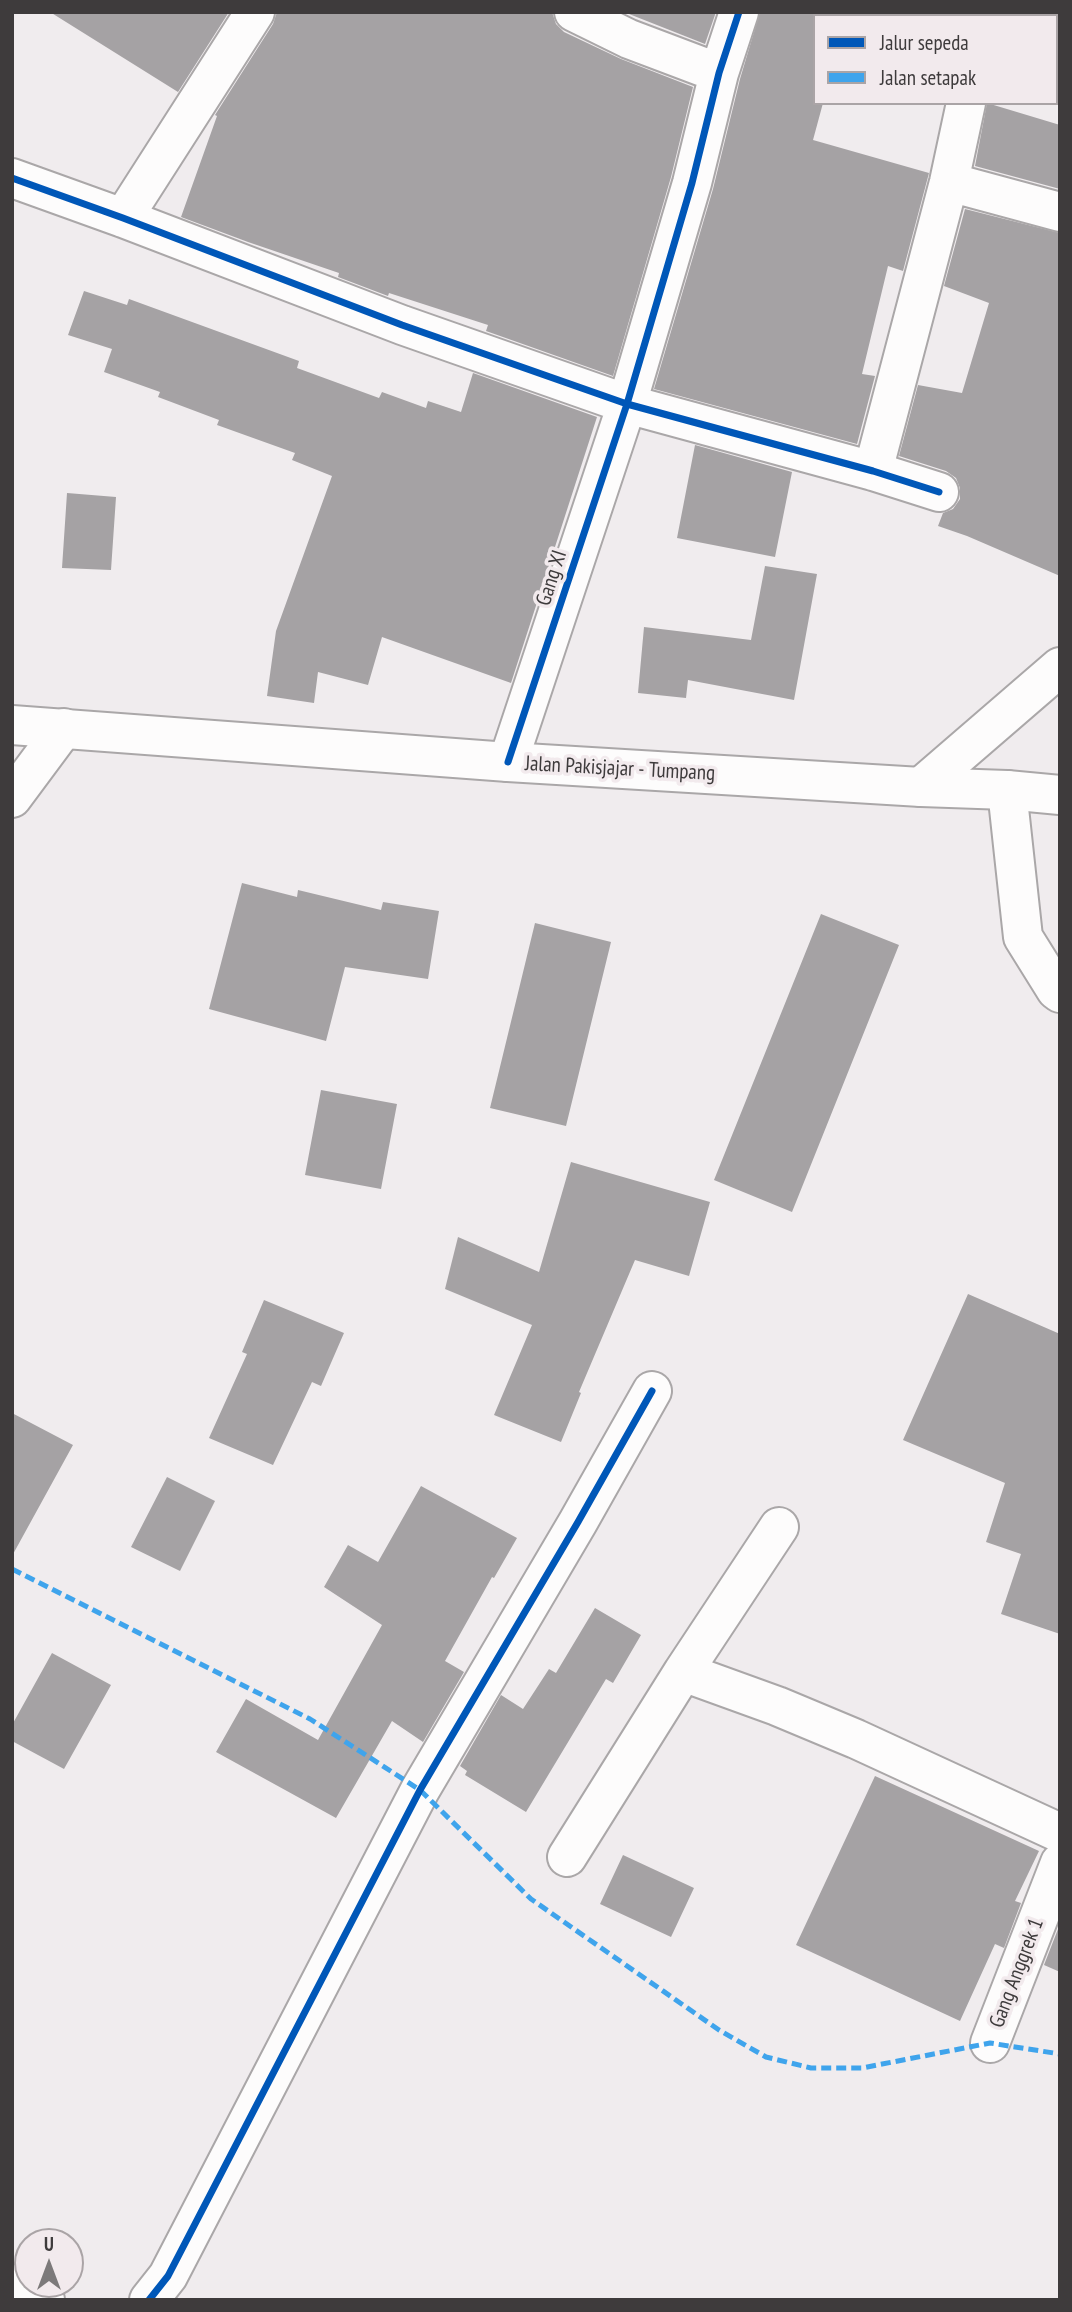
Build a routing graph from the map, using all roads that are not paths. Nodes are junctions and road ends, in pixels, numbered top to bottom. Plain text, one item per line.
1 (255, 12) edge
2 (574, 12) edge
3 (739, 12) edge
4 (719, 73) junction
5 (966, 105) edge
6 (12, 178) edge
7 (949, 182) junction
8 (1060, 212) edge
9 (123, 218) junction
10 (627, 404) junction
11 (873, 471) junction
12 (939, 492) dead end
13 (1060, 667) edge
14 (12, 726) edge
15 (64, 728) junction
16 (508, 762) junction
17 (921, 787) junction
18 (1007, 790) junction
19 (1060, 795) edge
20 (12, 798) edge
21 (1060, 993) edge
22 (652, 1391) dead end
23 (779, 1527) dead end
24 (683, 1672) junction
25 (1060, 1833) edge
26 (567, 1857) dead end
27 (1060, 1863) edge
28 (990, 2043) dead end
29 (12, 2284) edge
30 (45, 2300) edge
31 (149, 2300) edge

1 - 9 street
2 - 4 street
3 - 4 street, Gang XI
4 - 10 street, Gang XI
5 - 7 street
6 - 9 street
7 - 8 street
7 - 11 street
9 - 10 street
10 - 11 street
10 - 16 street, Gang XI
11 - 12 street
13 - 17 street
14 - 15 street, Jalan Pakisjajar - Tumpang
15 - 16 street, Jalan Pakisjajar - Tumpang
15 - 20 street
16 - 17 street, Jalan Pakisjajar - Tumpang
17 - 18 street, Jalan Pakisjajar - Tumpang
18 - 19 street, Jalan Pakisjajar - Tumpang
18 - 21 street
22 - 31 street
23 - 24 street
24 - 25 street
24 - 26 street
27 - 28 street, Gang Anggrek 1
29 - 30 street

